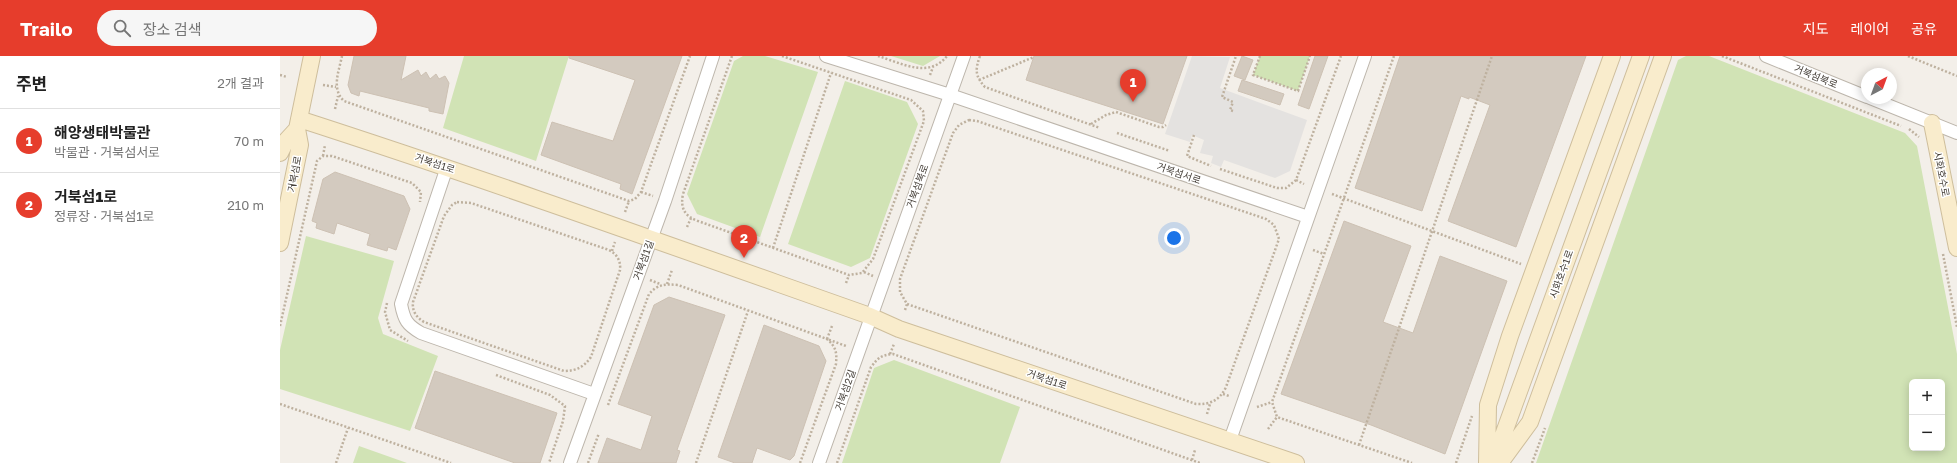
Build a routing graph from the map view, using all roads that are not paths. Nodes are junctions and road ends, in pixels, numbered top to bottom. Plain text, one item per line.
1 (312, 56) edge
2 (713, 56) edge
3 (826, 56) edge
4 (964, 56) edge
5 (1365, 56) edge
6 (1612, 56) edge
7 (1641, 56) edge
8 (1663, 56) edge
9 (1766, 56) edge
10 (950, 95) junction
11 (1861, 95) edge
12 (1885, 104) edge
13 (1932, 123) junction
14 (298, 124) junction
15 (1957, 133) edge
16 (280, 153) edge
17 (447, 167) junction
18 (1308, 217) junction
19 (651, 238) junction
20 (280, 243) edge
21 (1950, 250) edge
22 (870, 316) junction
23 (594, 394) junction
24 (1230, 440) junction
25 (570, 463) edge
26 (819, 463) edge
27 (1296, 463) edge
28 (1488, 463) edge
29 (1493, 463) edge
30 (1500, 463) edge

1 - 14 street, 거북섬로
2 - 19 street, 거북섬1길
3 - 10 street, 거북섬서로
4 - 10 street, 거북섬북로
5 - 18 street
6 - 28 street
7 - 29 street, 시화호수1로
8 - 30 street
9 - 11 street, 거북섬북로
10 - 18 street, 거북섬서로
10 - 22 street, 거북섬북로
12 - 13 street
13 - 15 street
13 - 21 street, 시화호수로
14 - 16 street, 거북섬로
14 - 17 street, 거북섬1로
14 - 20 street, 거북섬로
17 - 19 street, 거북섬1로
17 - 23 street
18 - 24 street
19 - 22 street, 거북섬1로
19 - 23 street, 거북섬1길
22 - 24 street, 거북섬1로
22 - 26 street, 거북섬2길
23 - 25 street, 거북섬1길
24 - 27 street, 거북섬1로

